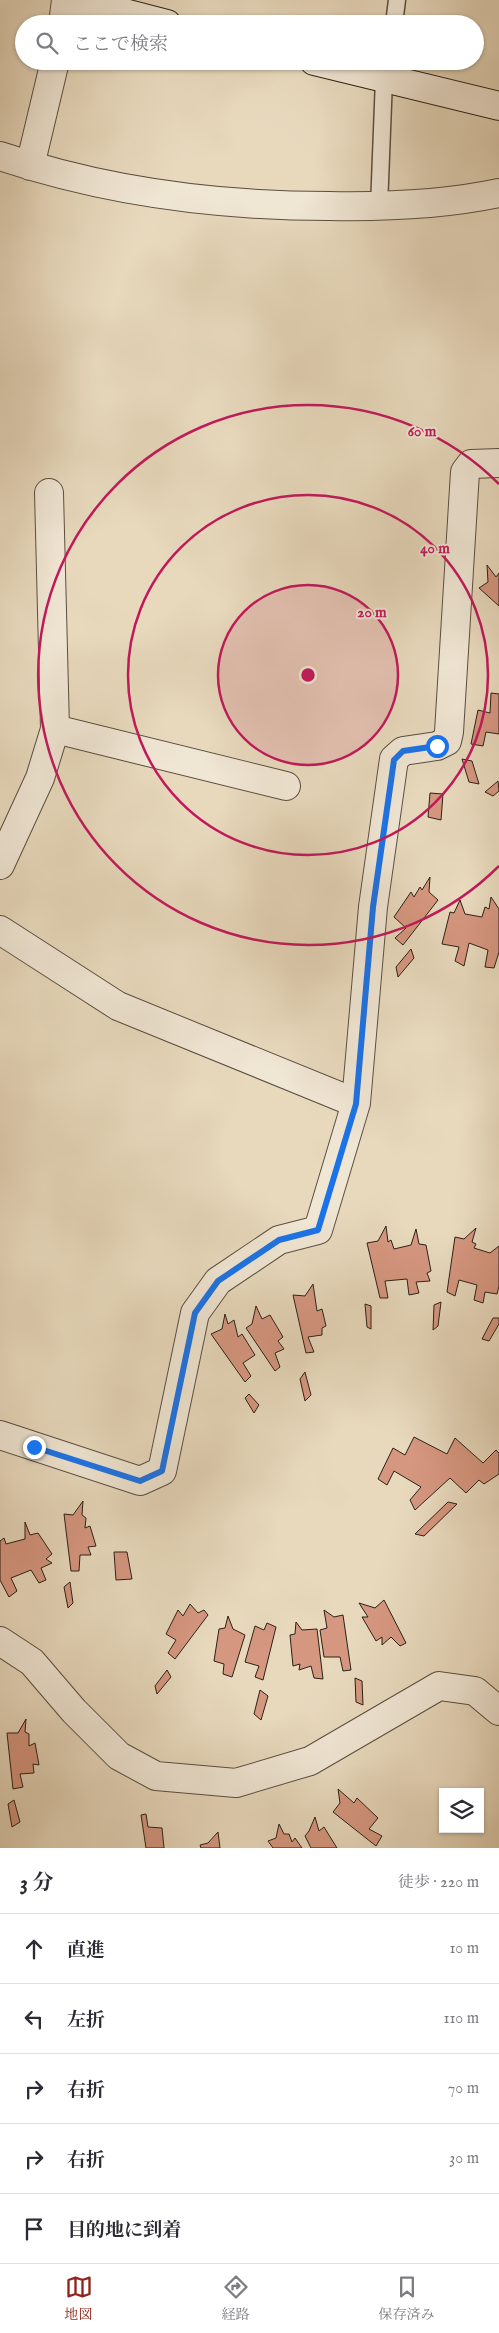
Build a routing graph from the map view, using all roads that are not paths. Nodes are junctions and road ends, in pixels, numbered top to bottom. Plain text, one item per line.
1 (66, 0) edge
2 (74, 0) edge
3 (397, 0) edge
4 (65, 15) edge
5 (132, 15) edge
6 (395, 15) edge
7 (53, 70) edge
8 (387, 70) edge
9 (499, 106) edge
10 (0, 156) edge
11 (30, 166) junction
12 (499, 193) edge
13 (378, 207) junction
14 (499, 464) edge
15 (49, 493) dead end
16 (55, 729) junction
17 (286, 786) dead end
18 (0, 866) edge
19 (0, 930) edge
20 (356, 1104) junction
21 (0, 1435) edge
22 (0, 1640) edge
23 (499, 1711) edge

1 - 4 street
2 - 5 street
3 - 6 lane
7 - 11 street
8 - 9 street
8 - 13 lane
10 - 11 street
11 - 13 street
12 - 13 street
14 - 20 street
15 - 16 street
16 - 17 street
16 - 18 street
19 - 20 street
20 - 21 street
22 - 23 street

